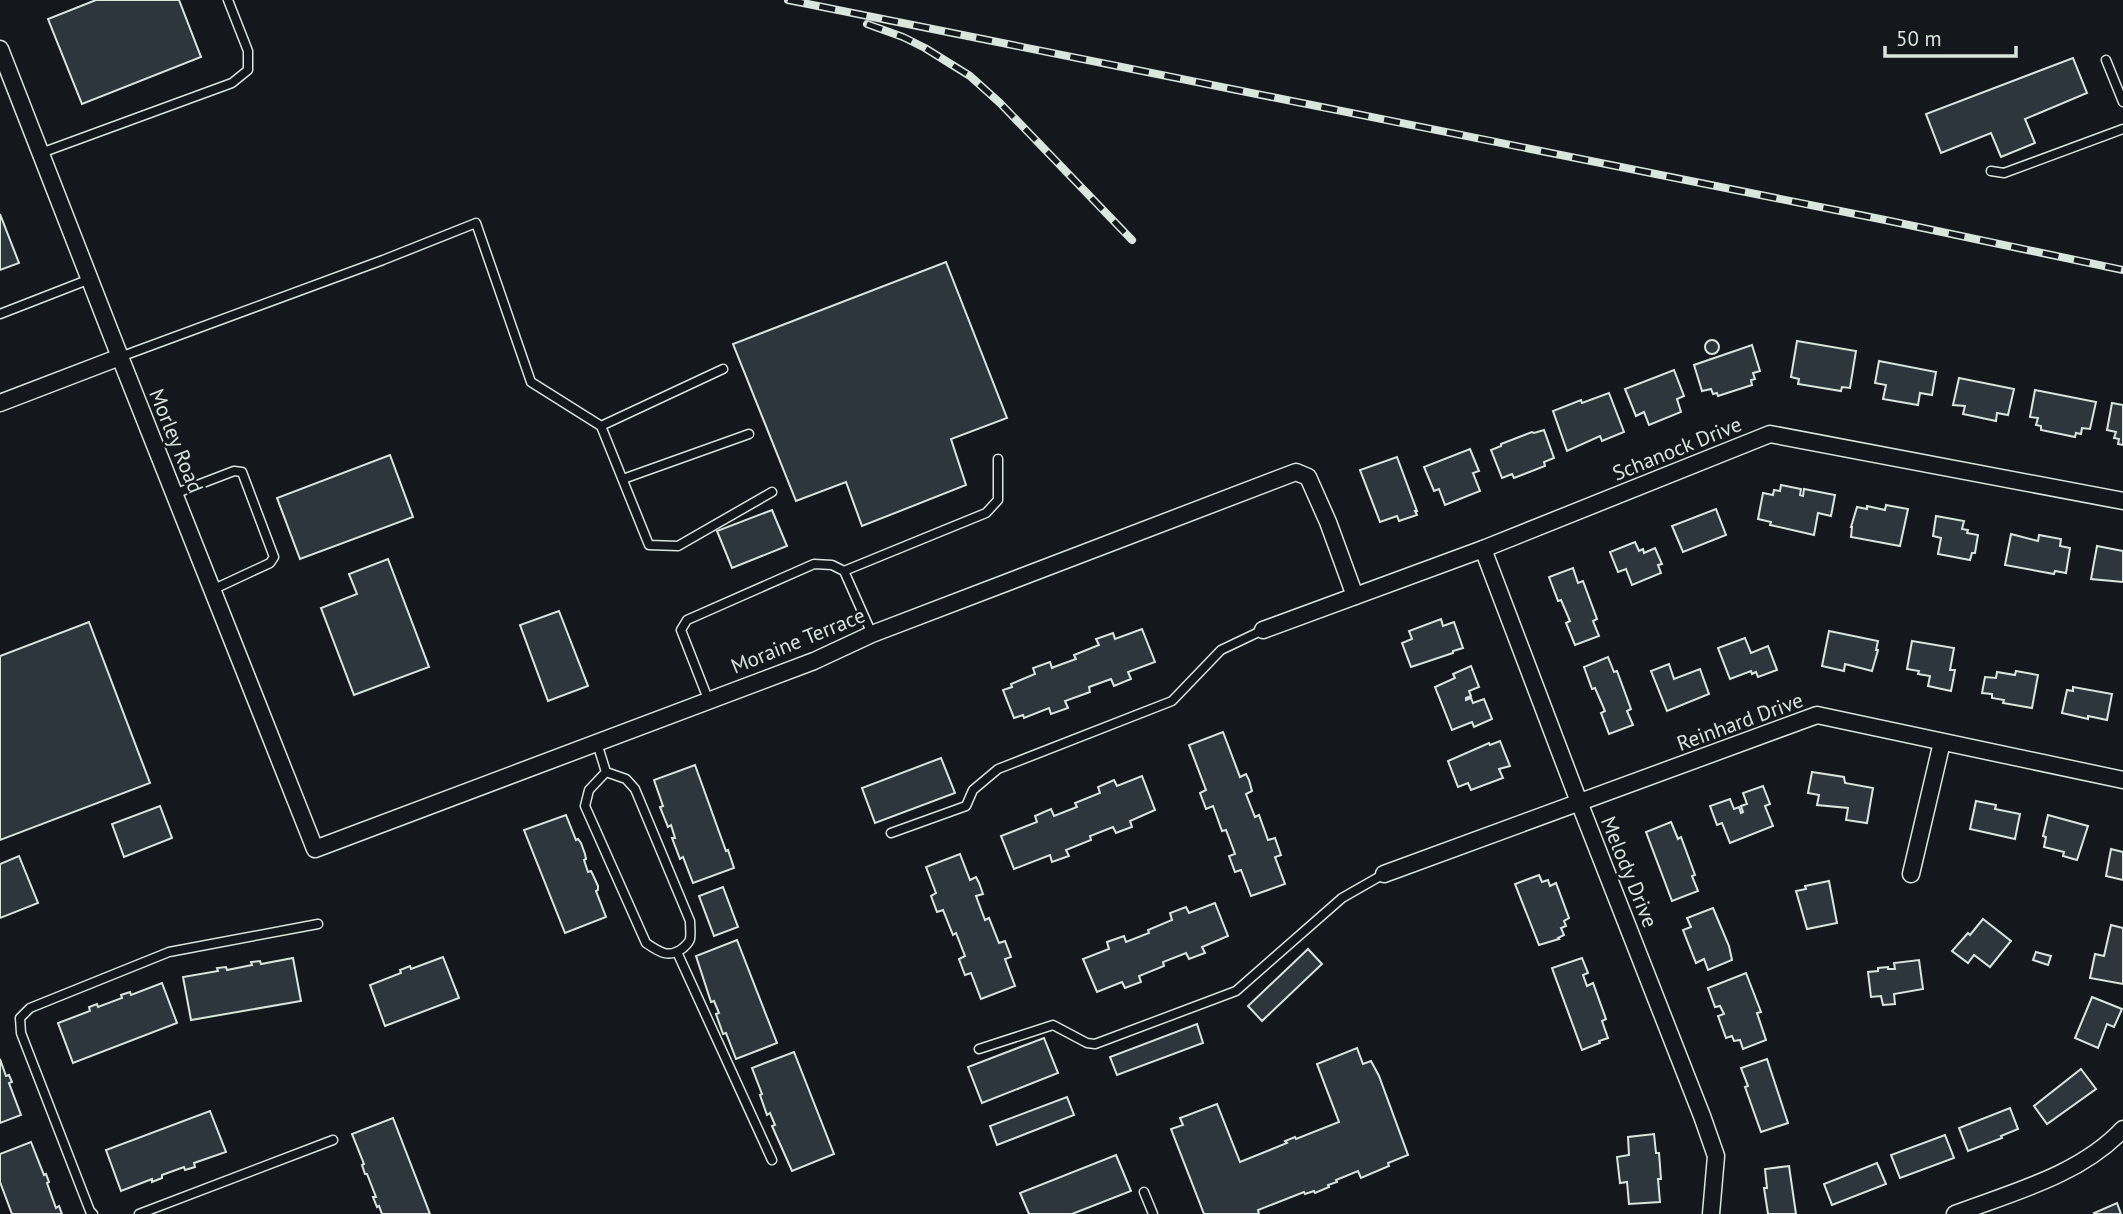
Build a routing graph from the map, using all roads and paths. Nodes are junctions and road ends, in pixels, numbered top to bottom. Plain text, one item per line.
1 (228, 0) edge
2 (0, 49) edge
3 (2106, 60) dead end
4 (2123, 102) edge
5 (2123, 129) edge
6 (41, 153) junction
7 (1991, 171) dead end
8 (90, 279) junction
9 (0, 314) edge
10 (120, 357) junction
11 (723, 369) dead end
12 (0, 403) edge
13 (601, 426) junction
14 (749, 434) dead end
15 (998, 459) dead end
16 (623, 479) junction
17 (772, 492) dead end
18 (174, 495) junction
19 (2123, 501) edge
20 (1483, 549) junction
21 (844, 571) junction
22 (212, 590) junction
23 (1354, 596) junction
24 (1263, 630) joint
25 (872, 634) junction
26 (708, 699) junction
27 (1942, 742) junction
28 (597, 744) junction
29 (606, 772) junction
30 (2123, 780) edge
31 (1579, 802) junction
32 (891, 833) dead end
33 (315, 849) joint
34 (1384, 874) joint
35 (1911, 874) dead end
36 (318, 924) dead end
37 (677, 953) junction
38 (979, 1049) dead end
39 (2123, 1129) edge
40 (333, 1140) dead end
41 (772, 1160) dead end
42 (1144, 1192) dead end
43 (93, 1214) edge
44 (139, 1214) edge
45 (1153, 1214) edge
46 (1711, 1214) edge
47 (1955, 1214) edge

1 - 6 lane
2 - 6 street, Morley Road
3 - 4 lane
5 - 7 lane
6 - 8 street, Morley Road
8 - 9 lane
8 - 10 street, Morley Road
10 - 12 street
10 - 13 lane
10 - 18 street, Morley Road
11 - 13 lane
13 - 16 lane
14 - 16 lane
15 - 21 lane
16 - 17 lane
18 - 22 street, Morley Road
18 - 22 lane
19 - 20 street, Schanock Drive
20 - 23 street, Schanock Drive
20 - 31 street, Melody Drive
21 - 25 lane
21 - 26 lane
22 - 33 street, Morley Road
23 - 24 street, Schanock Drive
23 - 25 street, Moraine Terrace
24 - 32 lane
25 - 26 street, Moraine Terrace
26 - 28 street, Moraine Terrace
27 - 30 street, Reinhard Drive
27 - 31 street, Reinhard Drive
27 - 35 street
28 - 29 lane
28 - 33 street, Moraine Terrace
29 - 37 lane
29 - 37 lane
31 - 34 street, Reinhard Drive
31 - 46 street, Melody Drive
34 - 38 lane
36 - 43 lane
37 - 41 lane
39 - 47 street
40 - 44 lane
42 - 45 lane

